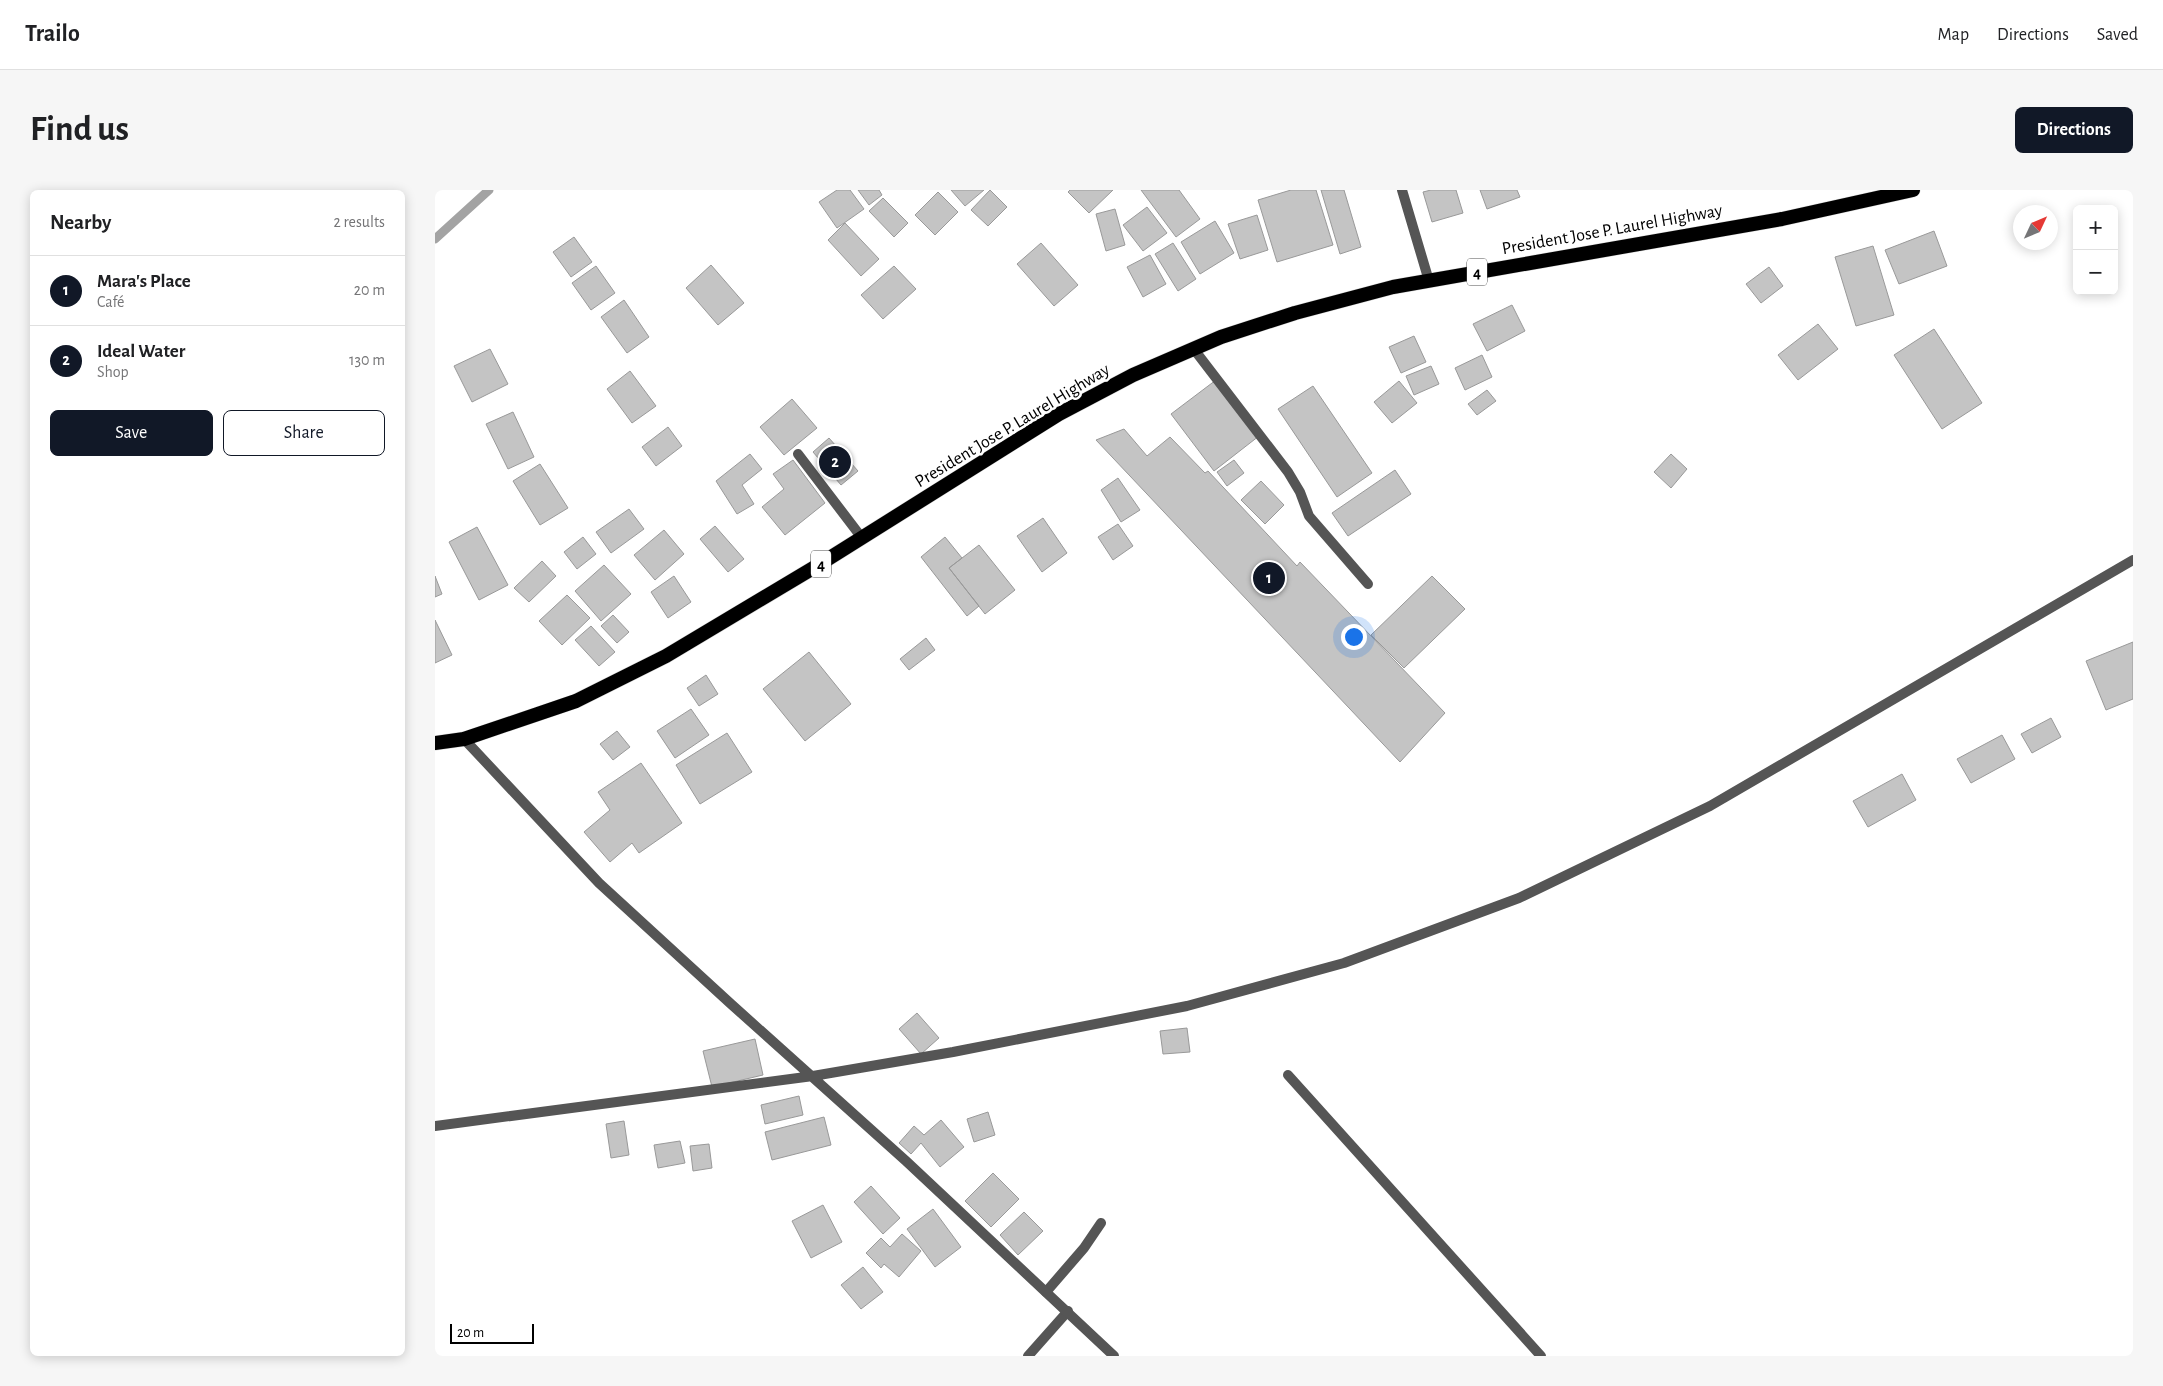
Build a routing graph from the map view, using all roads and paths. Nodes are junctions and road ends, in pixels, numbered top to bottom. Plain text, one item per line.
1 (1403, 190) edge
2 (1913, 190) edge
3 (1429, 281) junction
4 (1193, 348) junction
5 (798, 454) dead end
6 (863, 538) junction
7 (2133, 560) edge
8 (1368, 584) dead end
9 (464, 739) junction
10 (435, 743) edge
11 (1288, 1075) dead end
12 (813, 1076) junction
13 (435, 1126) edge
14 (1101, 1223) dead end
15 (1046, 1292) junction
16 (1068, 1311) junction
17 (1028, 1356) edge
18 (1114, 1356) edge
19 (1541, 1356) edge

1 - 3 street
2 - 3 highway, President Jose P. Laurel Highway / 4
3 - 4 highway, President Jose P. Laurel Highway / 4
4 - 6 highway, President Jose P. Laurel Highway / 4
4 - 8 street
5 - 6 street
6 - 9 highway, President Jose P. Laurel Highway / 4
7 - 12 street
9 - 10 highway, President Jose P. Laurel Highway / 4
9 - 12 street
11 - 19 street
12 - 13 street
12 - 15 street
14 - 15 street
15 - 16 street
16 - 17 street
16 - 18 street

